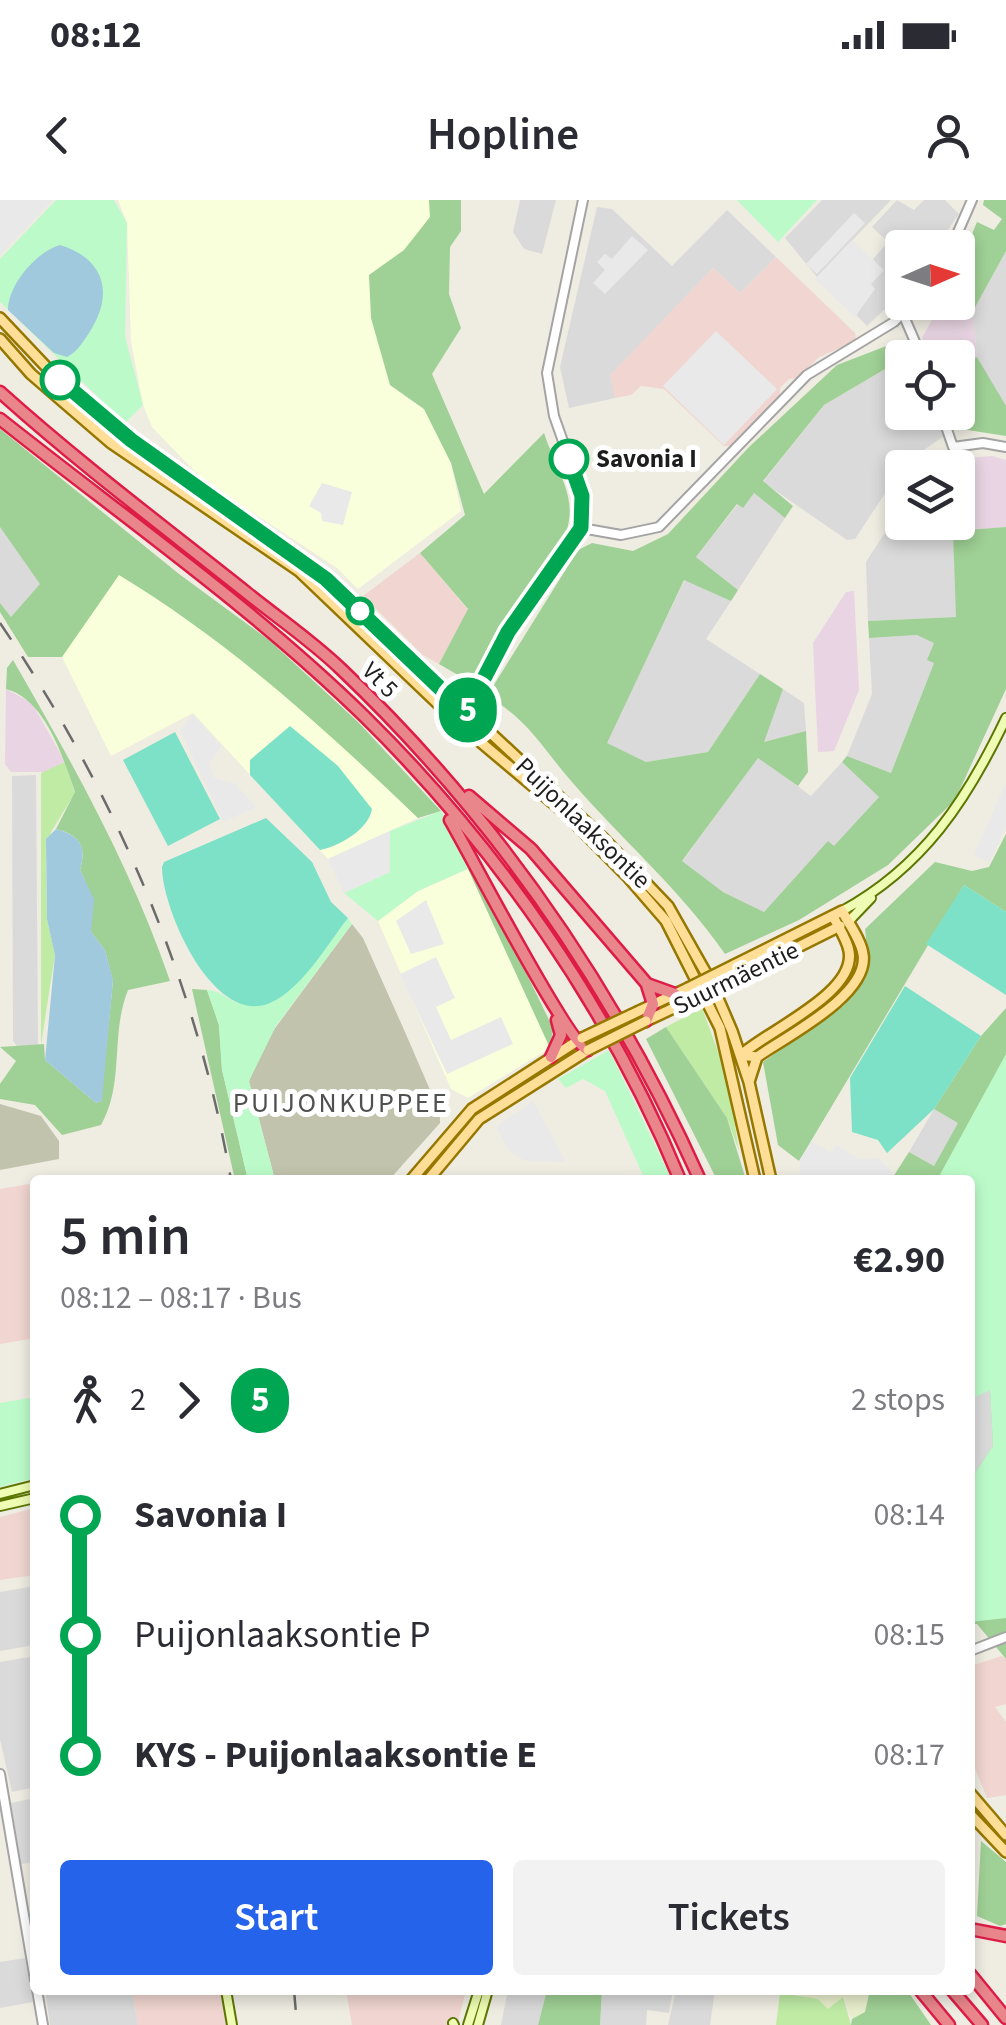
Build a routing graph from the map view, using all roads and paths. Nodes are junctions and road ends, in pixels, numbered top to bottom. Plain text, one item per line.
1 (582, 200) edge
2 (972, 200) edge
3 (959, 230) edge
4 (0, 318) edge
5 (894, 320) edge
6 (0, 339) edge
7 (0, 392) edge
8 (0, 419) edge
9 (947, 430) edge
10 (1006, 446) edge
11 (581, 528) junction
12 (466, 713) junction
13 (1006, 718) edge
14 (458, 724) junction
15 (450, 780) junction
16 (437, 798) junction
17 (874, 894) junction
18 (837, 914) junction
19 (843, 925) junction
20 (647, 984) junction
21 (675, 994) junction
22 (653, 1004) junction
23 (554, 1009) junction
24 (642, 1016) junction
25 (732, 1031) junction
26 (763, 1037) junction
27 (582, 1043) junction
28 (735, 1057) junction
29 (758, 1057) junction
30 (551, 1058) junction
31 (749, 1082) junction
32 (415, 1175) edge
33 (432, 1175) edge
34 (678, 1175) edge
35 (698, 1175) edge
36 (754, 1175) edge
37 (770, 1175) edge
38 (30, 1486) edge
39 (0, 1494) edge
40 (30, 1499) edge
41 (0, 1506) edge
42 (1006, 1637) edge
43 (975, 1646) edge
44 (0, 1774) edge
45 (975, 1799) edge
46 (975, 1819) edge
47 (1006, 1835) edge
48 (1006, 1852) edge
49 (975, 1930) edge
50 (1006, 1936) edge
51 (30, 1951) edge
52 (975, 1980) edge
53 (38, 1995) edge
54 (227, 1995) edge
55 (482, 1995) edge
56 (483, 1995) edge
57 (925, 1995) edge
58 (956, 1995) edge
59 (1006, 2018) edge
60 (479, 2022) edge
61 (43, 2025) edge
62 (232, 2025) edge
63 (468, 2025) edge
64 (949, 2025) edge
65 (982, 2025) edge

1 - 11 street
2 - 3 street
4 - 12 main road, Puijonlaaksontie
5 - 11 street
6 - 14 main road, Puijonlaaksontie
7 - 15 highway, Vt 5
8 - 16 highway, Vt 5
9 - 10 street
11 - 12 street
12 - 14 street
12 - 25 main road, Puijonlaaksontie
13 - 17 main road, Suurmäentie
14 - 28 main road, Puijonlaaksontie
15 - 20 highway
15 - 35 highway, Vt 5
16 - 23 highway
16 - 34 highway, Vt 5
17 - 18 main road, Suurmäentie
17 - 19 main road, Suurmäentie
18 - 19 main road
18 - 21 main road, Suurmäentie, bridge
19 - 24 main road, Suurmäentie, bridge
19 - 26 main road
19 - 29 main road
20 - 21 highway
20 - 22 highway
21 - 22 main road, Suurmäentie
22 - 24 highway
23 - 27 highway
23 - 30 highway
24 - 27 main road, Suurmäentie, bridge
25 - 26 main road
25 - 28 main road, Puijonlaaksontie
26 - 28 main road
27 - 30 main road
27 - 33 main road
28 - 29 main road
28 - 31 main road, Puijonlaaksontie
28 - 36 main road, Puijonlaaksontie
29 - 31 main road
30 - 32 main road
31 - 37 main road, Puijonlaaksontie
38 - 39 main road
40 - 41 main road
42 - 43 street
44 - 51 street
45 - 47 main road
46 - 48 main road
49 - 50 highway
52 - 59 highway
53 - 61 street
54 - 62 main road
55 - 63 main road
56 - 60 main road
57 - 64 highway
58 - 65 highway

